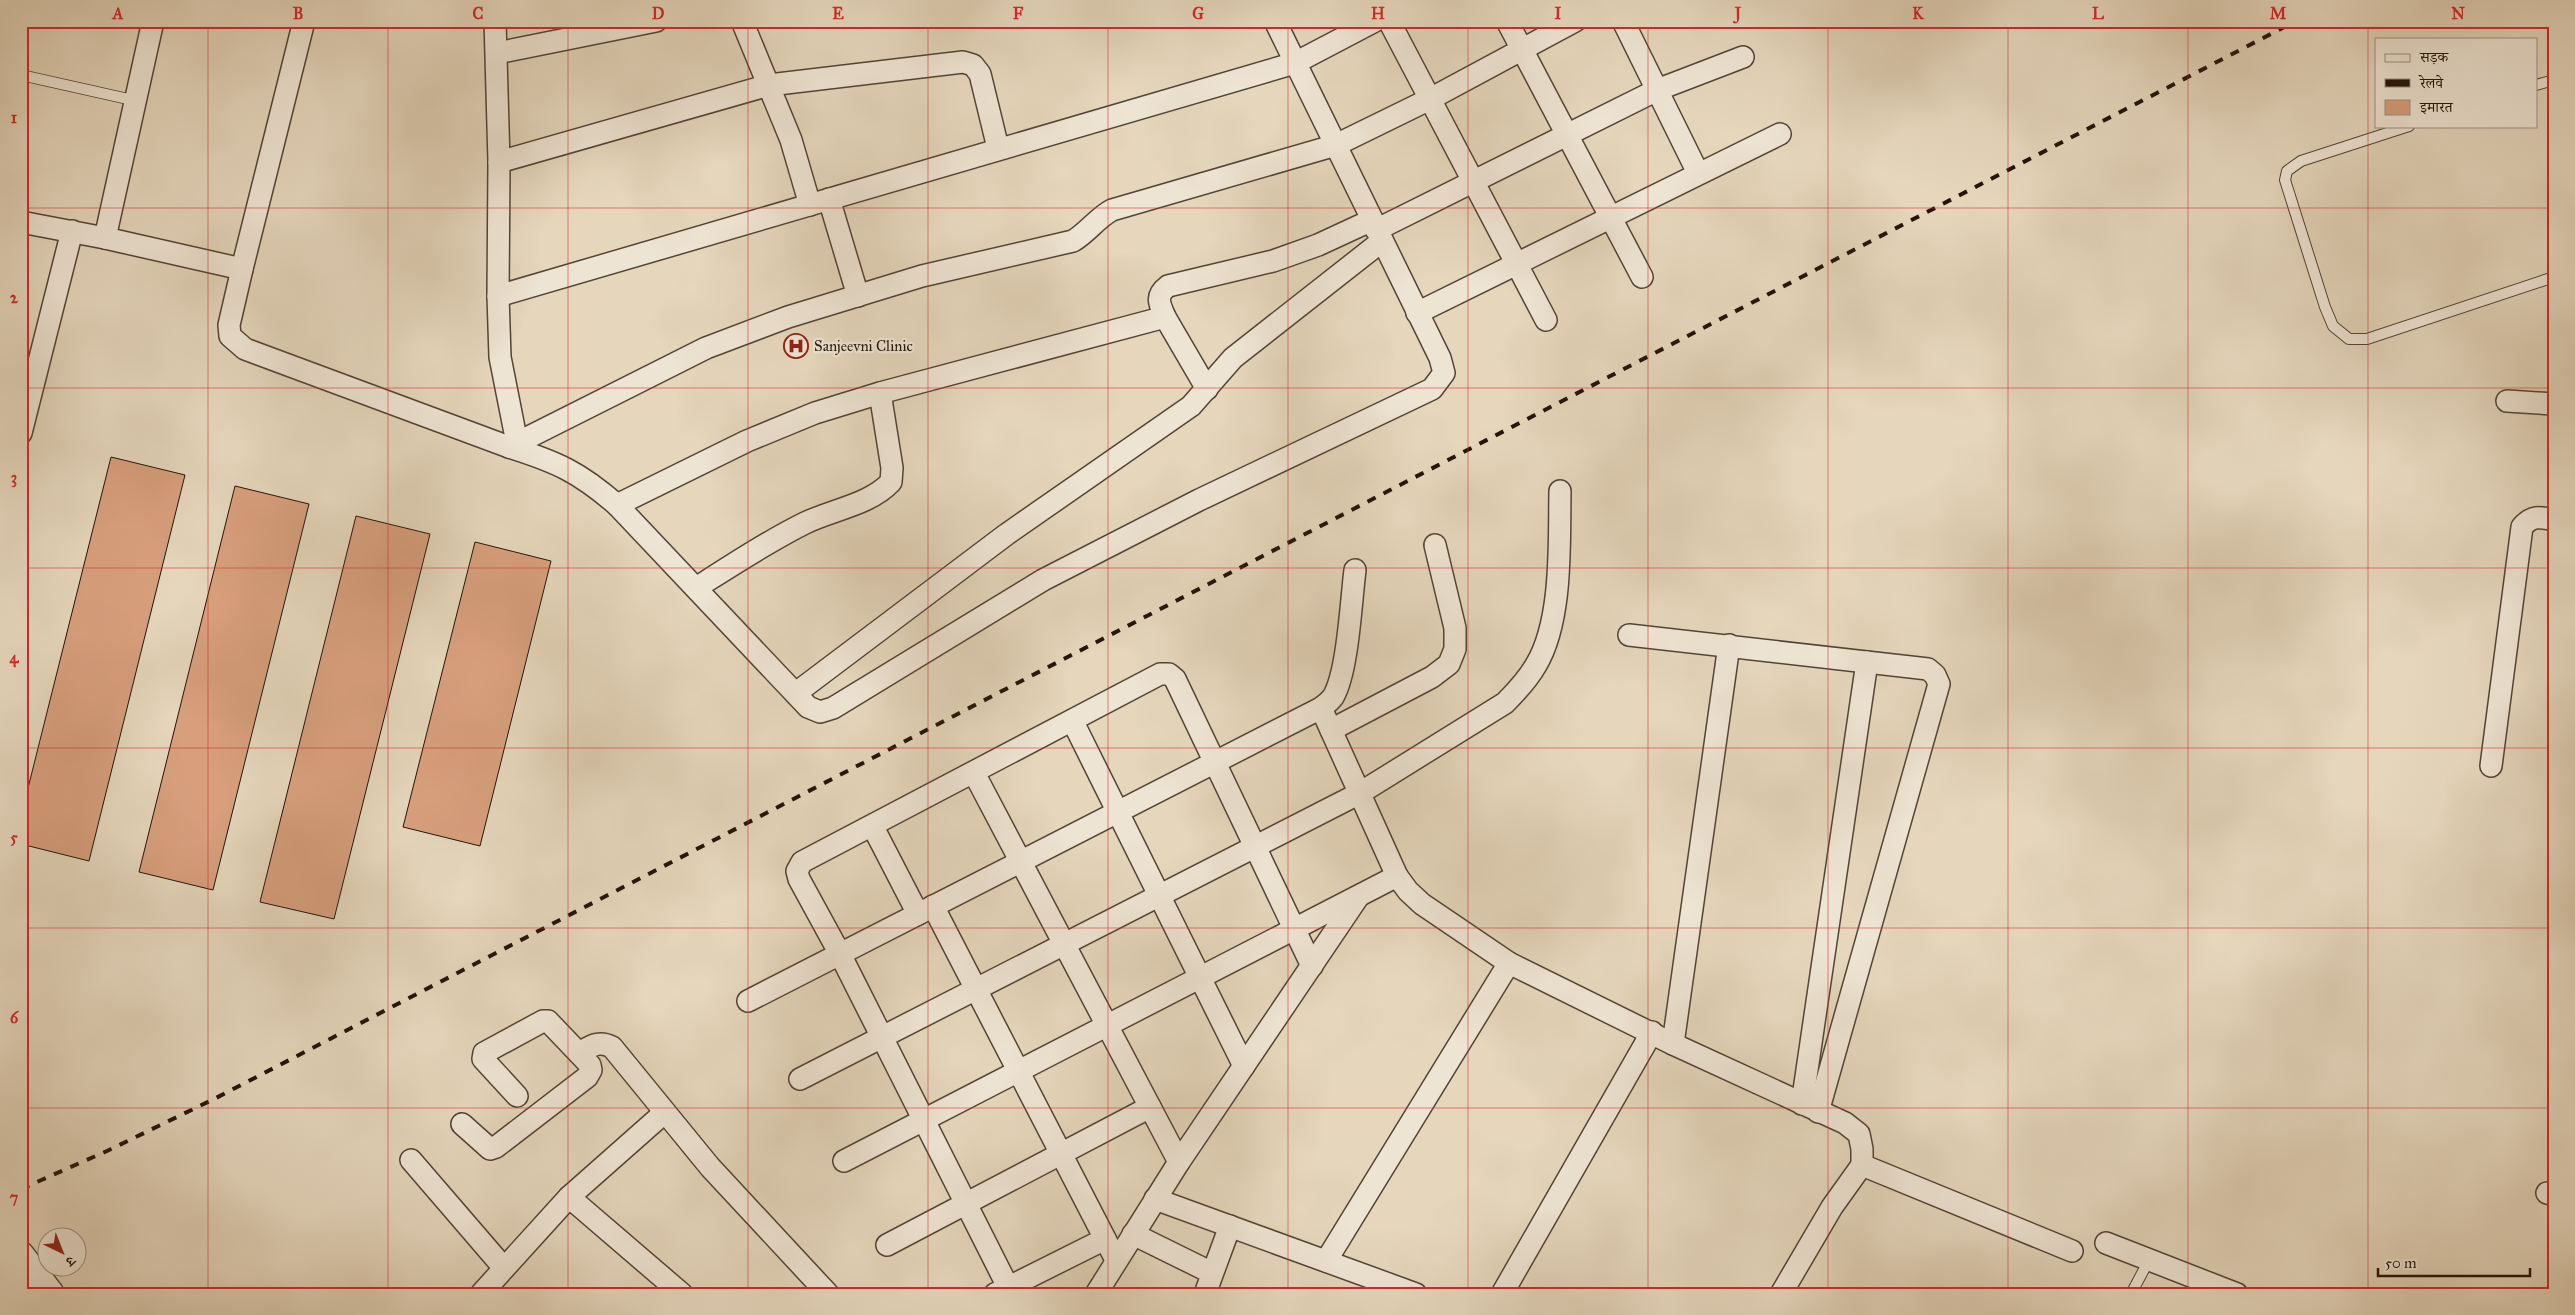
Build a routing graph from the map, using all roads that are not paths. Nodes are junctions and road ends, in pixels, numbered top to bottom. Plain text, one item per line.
1 (153, 21) edge
2 (304, 21) edge
3 (495, 21) edge
4 (656, 21) edge
5 (742, 21) edge
6 (1275, 21) edge
7 (1375, 21) edge
8 (1389, 21) edge
9 (1507, 21) edge
10 (1575, 21) edge
11 (1623, 21) edge
12 (1522, 50) junction
13 (497, 53) junction
14 (1743, 57) dead end
15 (1295, 62) junction
16 (21, 75) edge
17 (2554, 80) edge
18 (2538, 84) edge
19 (769, 85) junction
20 (1657, 90) junction
21 (1430, 99) junction
22 (137, 101) junction
23 (2403, 128) edge
24 (1780, 134) dead end
25 (1566, 135) junction
26 (1336, 145) junction
27 (998, 148) junction
28 (499, 162) junction
29 (1698, 173) junction
30 (1474, 181) junction
31 (819, 202) junction
32 (1610, 217) junction
33 (21, 222) edge
34 (1377, 230) junction
35 (72, 231) junction
36 (105, 238) junction
37 (1517, 264) junction
38 (242, 269) junction
39 (1642, 277) dead end
40 (2554, 277) edge
41 (498, 296) junction
42 (858, 296) junction
43 (1418, 314) junction
44 (1165, 317) junction
45 (1546, 320) dead end
46 (1207, 389) junction
47 (880, 393) junction
48 (2507, 401) dead end
49 (2554, 404) edge
50 (21, 433) edge
51 (513, 445) junction
52 (1560, 491) dead end
53 (617, 505) junction
54 (2554, 520) edge
55 (1435, 545) dead end
56 (1355, 570) dead end
57 (696, 588) junction
58 (1629, 635) dead end
59 (1728, 645) junction
60 (1867, 662) junction
61 (796, 693) junction
62 (1321, 708) junction
63 (1073, 722) junction
64 (1331, 730) junction
65 (1214, 763) junction
66 (2491, 766) dead end
67 (974, 773) junction
68 (1360, 793) junction
69 (1118, 812) junction
70 (874, 827) junction
71 (1254, 847) junction
72 (1022, 861) junction
73 (1397, 876) junction
74 (1360, 895) junction
75 (1159, 896) junction
76 (926, 910) junction
77 (1294, 929) junction
78 (1065, 944) junction
79 (840, 954) junction
80 (1509, 963) junction
81 (1312, 966) junction
82 (1200, 977) junction
83 (976, 989) junction
84 (748, 1001) dead end
85 (1108, 1025) junction
86 (1652, 1032) junction
87 (882, 1037) junction
88 (1673, 1044) junction
89 (579, 1052) junction
90 (1244, 1066) junction
91 (1018, 1071) junction
92 (800, 1078) dead end
93 (517, 1096) dead end
94 (1150, 1107) junction
95 (1810, 1108) junction
96 (664, 1113) junction
97 (923, 1120) junction
98 (462, 1124) dead end
99 (1061, 1153) junction
100 (411, 1160) dead end
101 (844, 1161) dead end
102 (1179, 1162) junction
103 (1862, 1165) junction
104 (570, 1197) junction
105 (1155, 1199) junction
106 (966, 1204) junction
107 (1230, 1226) junction
108 (1133, 1234) junction
109 (1105, 1239) junction
110 (2106, 1243) dead end
111 (886, 1245) dead end
112 (2072, 1251) dead end
113 (21, 1255) edge
114 (1116, 1260) junction
115 (2149, 1260) junction
116 (1326, 1261) junction
117 (504, 1268) junction
118 (1212, 1273) junction
119 (1001, 1291) edge
120 (51, 1294) edge
121 (481, 1294) edge
122 (682, 1294) edge
123 (828, 1294) edge
124 (1096, 1294) edge
125 (1204, 1294) edge
126 (1416, 1294) edge
127 (1502, 1294) edge
128 (1781, 1294) edge
129 (2131, 1294) edge
130 (2237, 1294) edge

1 - 22 street
2 - 38 street
3 - 13 street
4 - 13 street
5 - 19 street
6 - 15 street
7 - 15 street
8 - 21 street
9 - 12 street
10 - 12 street
11 - 20 street
12 - 21 street
12 - 25 street
13 - 28 street
14 - 20 street
15 - 26 street
15 - 27 street
16 - 22 lane
17 - 18 lane
19 - 27 street
19 - 28 street
19 - 31 street
20 - 25 street
20 - 29 street
21 - 26 street
21 - 30 street
22 - 36 street
23 - 40 lane
24 - 29 street
25 - 30 street
25 - 32 street
26 - 34 street
26 - 42 street
27 - 31 street
28 - 41 street
29 - 32 street
30 - 34 street
30 - 37 street
31 - 41 street
31 - 42 street
32 - 37 street
32 - 39 street
33 - 35 street
34 - 43 street
34 - 44 street
34 - 46 street
35 - 36 street
35 - 50 street
36 - 38 street
37 - 43 street
37 - 45 street
38 - 51 street
41 - 51 street
42 - 51 street
43 - 61 street
44 - 46 street
44 - 47 street
46 - 61 street
47 - 53 street
47 - 57 street
48 - 49 street
51 - 53 street
52 - 68 street
53 - 57 street
54 - 66 street
55 - 64 street
56 - 62 street
57 - 61 street
58 - 59 street
59 - 60 street
59 - 88 street
60 - 95 street
60 - 95 street
62 - 64 street
62 - 65 street
63 - 65 street
63 - 67 street
63 - 69 street
64 - 68 street
65 - 69 street
65 - 71 street
67 - 70 street
67 - 72 street
68 - 71 street
68 - 73 street
69 - 72 street
69 - 75 street
70 - 76 street
70 - 79 street
71 - 75 street
71 - 77 street
72 - 76 street
72 - 78 street
73 - 74 street
73 - 80 street
74 - 77 street
74 - 81 street
75 - 78 street
75 - 82 street
76 - 79 street
76 - 83 street
77 - 81 street
77 - 82 street
78 - 83 street
78 - 85 street
79 - 84 street
79 - 87 street
80 - 86 street
80 - 116 street
81 - 90 street
82 - 85 street
82 - 90 street
83 - 87 street
83 - 91 street
85 - 91 street
85 - 94 street
86 - 88 street
86 - 127 street
87 - 92 street
87 - 97 street
88 - 95 street
89 - 93 street
89 - 96 street
89 - 98 street
90 - 102 street
91 - 97 street
91 - 99 street
94 - 99 street
94 - 102 street
95 - 103 street
96 - 104 street
96 - 123 street
97 - 101 street
97 - 106 street
99 - 106 street
99 - 109 street
100 - 117 street
102 - 105 street
103 - 112 street
103 - 128 street
104 - 117 street
104 - 122 street
105 - 107 street
105 - 108 street
106 - 111 street
106 - 119 street
107 - 116 street
107 - 118 street
108 - 114 street
108 - 118 street
109 - 114 street
109 - 119 street
110 - 115 street
113 - 120 street
114 - 124 street
115 - 129 lane
115 - 130 street
116 - 126 street
117 - 121 street
118 - 125 street

